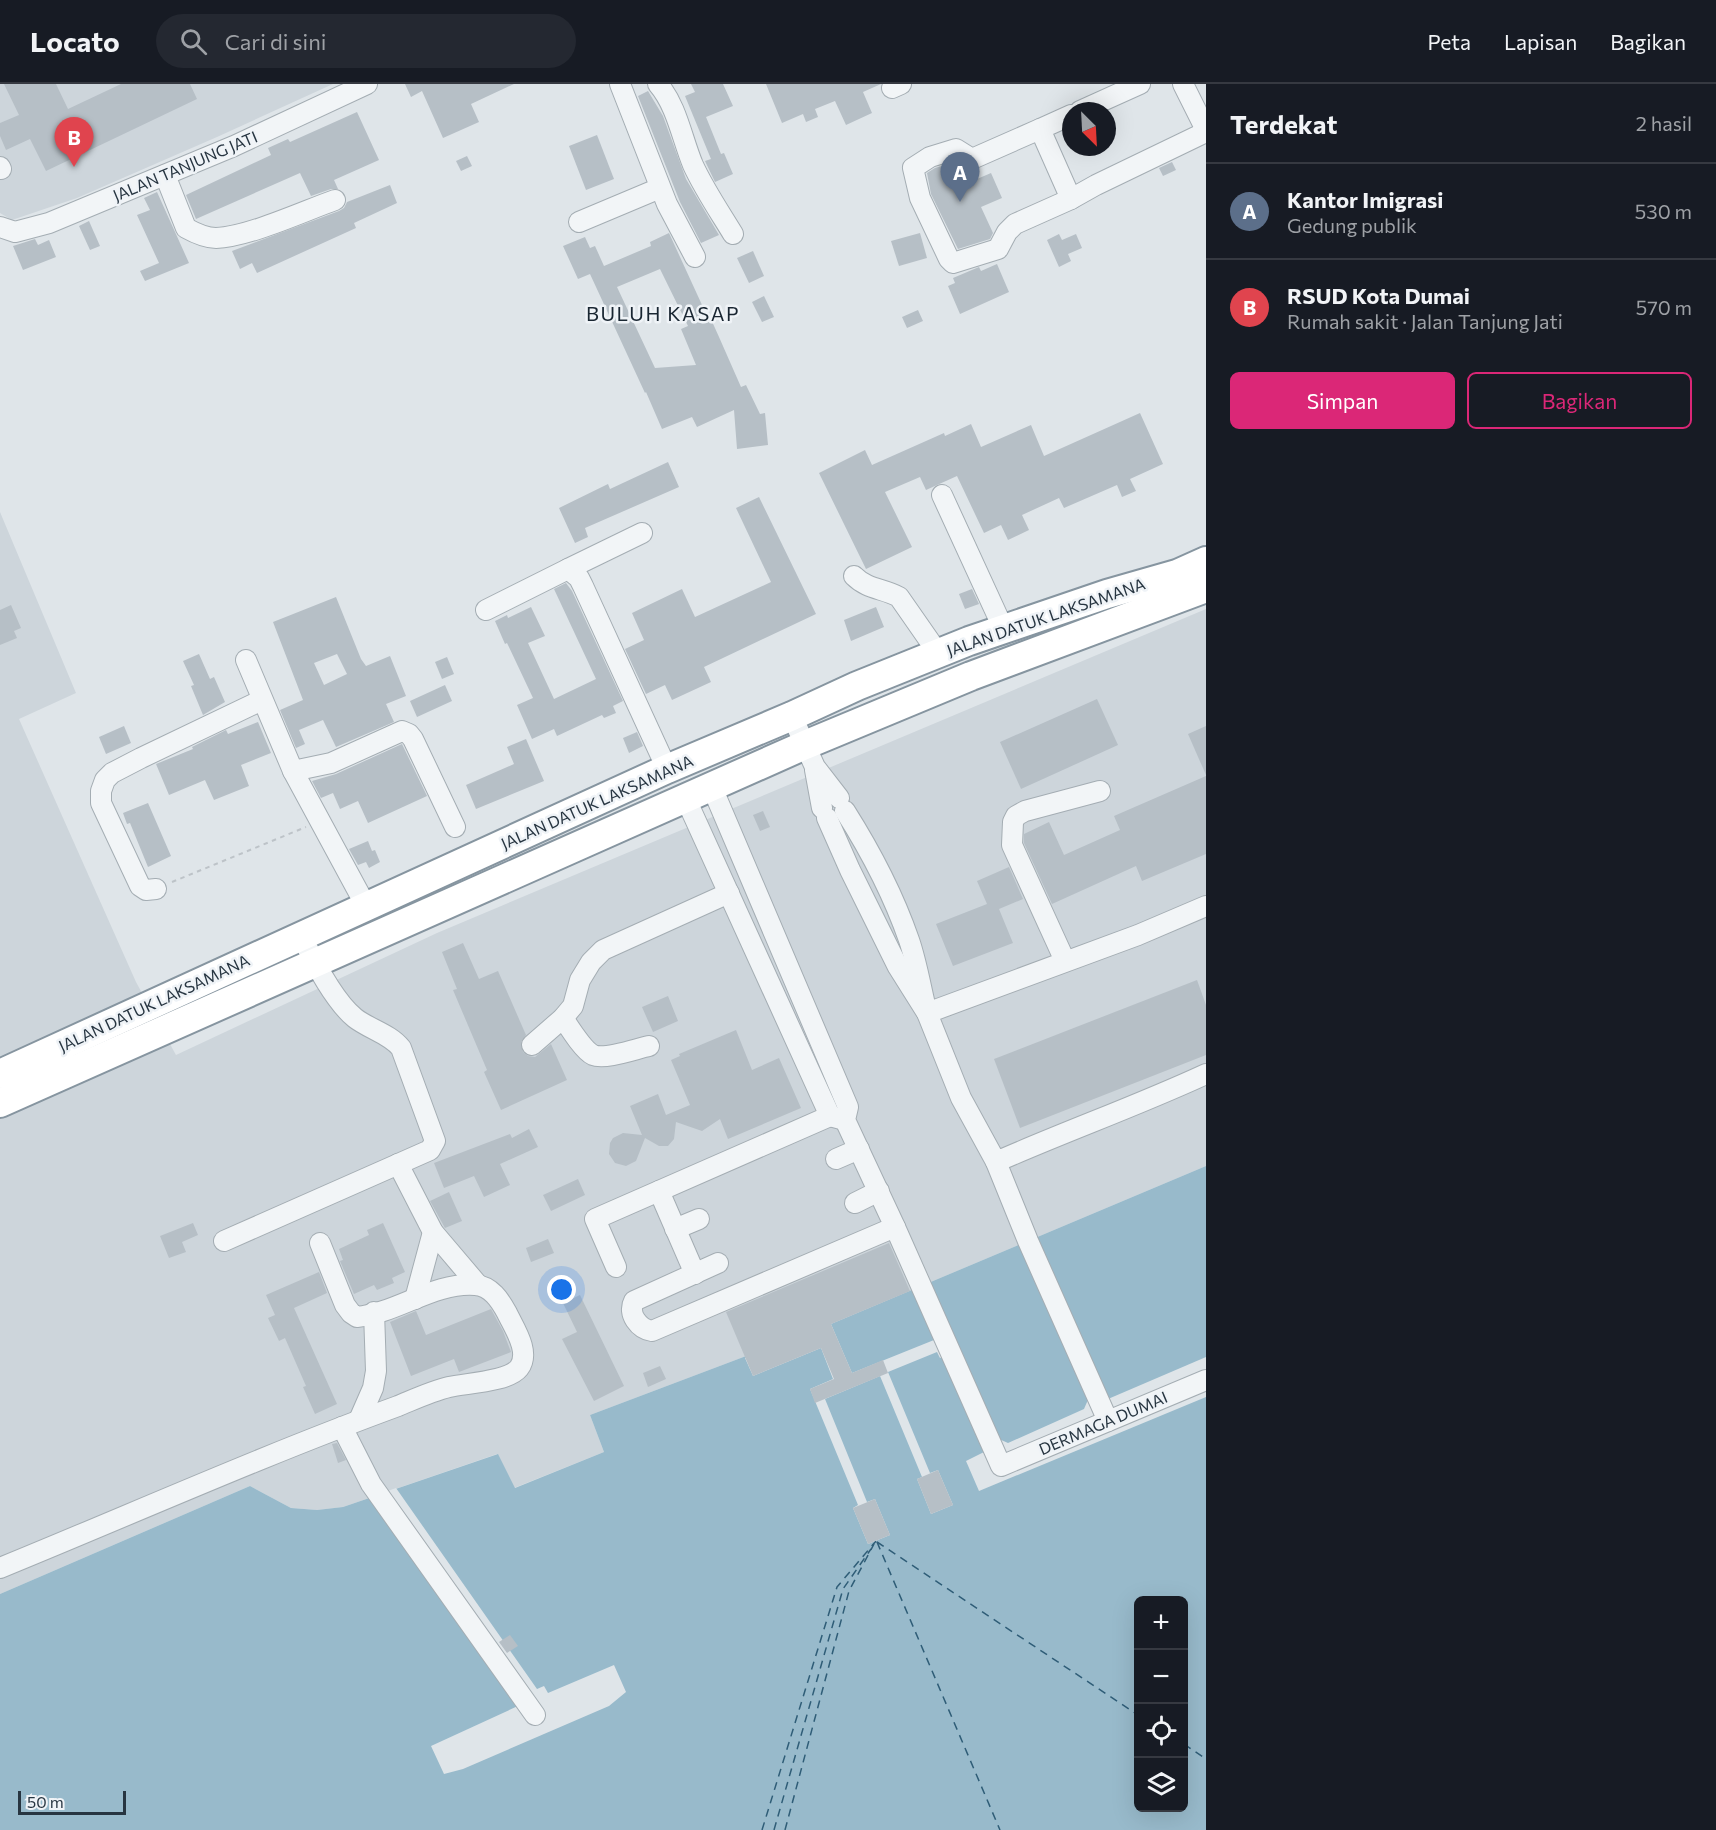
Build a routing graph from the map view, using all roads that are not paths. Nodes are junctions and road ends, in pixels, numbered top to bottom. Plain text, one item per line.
1 (367, 84) edge
2 (620, 84) edge
3 (658, 84) edge
4 (1140, 84) edge
5 (1183, 84) edge
6 (1100, 102) edge
7 (1062, 119) edge
8 (1040, 129) junction
9 (1206, 131) edge
10 (165, 175) junction
11 (660, 188) junction
12 (335, 200) dead end
13 (1071, 200) junction
14 (579, 222) dead end
15 (0, 227) edge
16 (733, 234) dead end
17 (695, 257) dead end
18 (942, 495) dead end
19 (642, 533) dead end
20 (1206, 561) edge
21 (568, 569) junction
22 (854, 576) dead end
23 (1190, 586) edge
24 (486, 610) dead end
25 (1004, 630) junction
26 (938, 653) junction
27 (246, 660) dead end
28 (262, 700) junction
29 (792, 716) junction
30 (810, 756) junction
31 (667, 769) junction
32 (293, 771) junction
33 (711, 785) junction
34 (1101, 791) dead end
35 (685, 797) junction
36 (833, 809) junction
37 (454, 827) dead end
38 (156, 889) road end
39 (729, 893) junction
40 (366, 906) junction
41 (1206, 906) edge
42 (302, 935) junction
43 (1065, 961) junction
44 (314, 963) junction
45 (927, 1013) junction
46 (563, 1018) junction
47 (532, 1045) dead end
48 (649, 1046) dead end
49 (0, 1074) edge
50 (1206, 1074) edge
51 (0, 1103) edge
52 (838, 1118) junction
53 (859, 1149) junction
54 (836, 1159) dead end
55 (996, 1162) junction
56 (398, 1164) junction
57 (659, 1191) junction
58 (879, 1191) junction
59 (855, 1203) dead end
60 (699, 1219) dead end
61 (895, 1227) junction
62 (675, 1229) junction
63 (433, 1232) junction
64 (224, 1241) dead end
65 (320, 1243) dead end
66 (718, 1263) dead end
67 (616, 1267) dead end
68 (695, 1274) junction
69 (478, 1285) junction
70 (415, 1299) junction
71 (374, 1312) junction
72 (1206, 1380) edge
73 (1107, 1421) junction
74 (350, 1424) junction
75 (0, 1568) edge
76 (535, 1715) dead end

1 - 10 street, JALAN TANJUNG JATI
2 - 11 street
3 - 16 street
4 - 6 street
5 - 9 street
7 - 8 street
8 - 13 street
8 - 13 street
9 - 13 street
10 - 12 street
10 - 15 street, JALAN TANJUNG JATI
11 - 14 street
11 - 17 street
18 - 25 street
19 - 21 street
20 - 23 highway, JALAN DATUK LAKSAMANA
21 - 24 street
21 - 31 street
22 - 26 street
23 - 25 highway, JALAN DATUK LAKSAMANA
23 - 30 highway, JALAN DATUK LAKSAMANA
25 - 26 highway, JALAN DATUK LAKSAMANA
26 - 29 highway, JALAN DATUK LAKSAMANA
27 - 28 street
28 - 32 street
28 - 38 street
29 - 30 street
29 - 31 highway, JALAN DATUK LAKSAMANA
30 - 33 highway, JALAN DATUK LAKSAMANA
30 - 36 street
31 - 40 highway, JALAN DATUK LAKSAMANA
32 - 37 street
32 - 40 street
33 - 35 highway, JALAN DATUK LAKSAMANA
33 - 52 street
34 - 43 street
35 - 39 street
35 - 44 highway, JALAN DATUK LAKSAMANA
36 - 45 street
36 - 45 street
39 - 46 street
39 - 52 street
40 - 42 highway, JALAN DATUK LAKSAMANA
41 - 43 street
42 - 44 street
42 - 49 highway, JALAN DATUK LAKSAMANA
43 - 45 street
44 - 51 highway, JALAN DATUK LAKSAMANA
44 - 56 street
45 - 55 street
46 - 47 street
46 - 48 street
50 - 55 street
52 - 53 street
52 - 57 street
53 - 54 street
53 - 58 street
55 - 73 street
56 - 63 street
56 - 64 street
57 - 62 street
57 - 67 street
58 - 59 street
58 - 61 street
60 - 62 street
61 - 68 street
61 - 73 street, DERMAGA DUMAI
62 - 68 street
63 - 69 street
63 - 70 street
65 - 71 street
66 - 68 street
69 - 70 street
69 - 74 street
70 - 71 street
71 - 74 street
72 - 73 street, DERMAGA DUMAI
74 - 75 street
74 - 76 street

